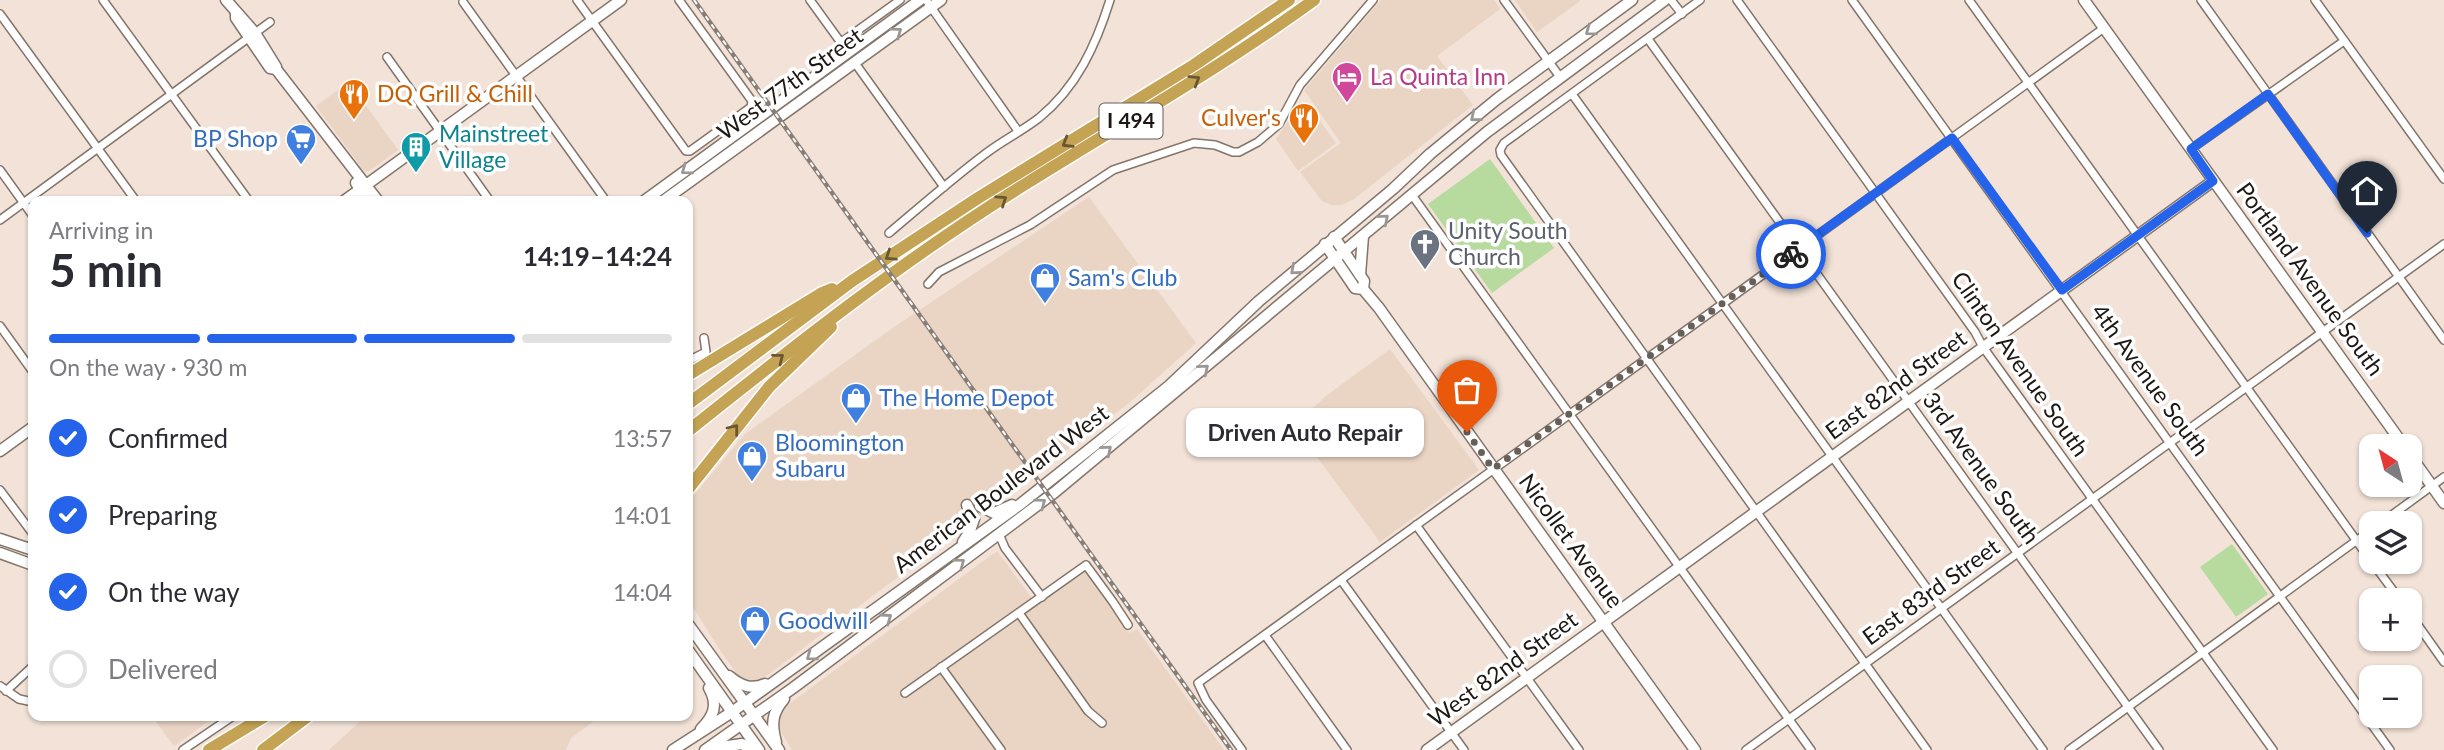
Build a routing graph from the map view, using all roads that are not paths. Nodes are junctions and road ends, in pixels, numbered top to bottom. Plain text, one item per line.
1 (103, 0) edge
2 (226, 0) edge
3 (577, 0) edge
4 (621, 0) edge
5 (679, 0) edge
6 (810, 0) edge
7 (900, 0) edge
8 (920, 0) edge
9 (1110, 0) edge
10 (1289, 0) edge
11 (1314, 0) edge
12 (1373, 0) edge
13 (1504, 0) edge
14 (1632, 0) edge
15 (1665, 0) edge
16 (1671, 0) edge
17 (1700, 0) edge
18 (1737, 0) edge
19 (1852, 0) edge
20 (1969, 0) edge
21 (2084, 0) edge
22 (2201, 0) edge
23 (2315, 0) edge
24 (463, 2) dead end
25 (933, 2) edge
26 (0, 14) edge
27 (1682, 14) junction
28 (592, 21) junction
29 (270, 22) dead end
30 (2104, 28) junction
31 (252, 35) junction
32 (1648, 39) junction
33 (2344, 41) junction
34 (387, 58) dead end
35 (1548, 61) junction
36 (855, 62) junction
37 (516, 76) junction
38 (1560, 77) junction
39 (2029, 82) junction
40 (171, 94) junction
41 (1572, 94) junction
42 (2268, 94) junction
43 (440, 131) junction
44 (1018, 131) junction
45 (1952, 138) junction
46 (97, 149) junction
47 (2191, 149) junction
48 (1430, 154) junction
49 (1443, 169) junction
50 (0, 170) edge
51 (2444, 179) edge
52 (2213, 181) junction
53 (364, 187) junction
54 (944, 187) junction
55 (1875, 193) junction
56 (1412, 195) junction
57 (31, 196) edge
58 (132, 196) edge
59 (245, 196) edge
60 (351, 196) edge
61 (367, 196) edge
62 (374, 196) edge
63 (486, 196) edge
64 (602, 196) edge
65 (651, 196) edge
66 (670, 196) edge
67 (28, 198) edge
68 (23, 202) junction
69 (28, 209) edge
70 (0, 220) edge
71 (889, 233) dead end
72 (2138, 235) junction
73 (1363, 236) junction
74 (1329, 241) junction
75 (2444, 244) edge
76 (1799, 249) junction
77 (1344, 252) junction
78 (1336, 260) junction
79 (1360, 275) junction
80 (2398, 277) junction
81 (852, 281) junction
82 (928, 284) dead end
83 (875, 286) junction
84 (1363, 289) junction
85 (2062, 290) junction
86 (1723, 303) junction
87 (1240, 320) junction
88 (0, 326) edge
89 (1249, 331) junction
90 (2322, 332) junction
91 (704, 338) dead end
92 (2444, 340) edge
93 (1983, 347) junction
94 (693, 358) edge
95 (1647, 359) junction
96 (28, 365) edge
97 (693, 372) edge
98 (2247, 387) junction
99 (693, 400) edge
100 (1909, 401) junction
101 (1570, 414) junction
102 (693, 427) edge
103 (28, 431) edge
104 (2395, 434) edge
105 (2170, 443) junction
106 (0, 451) edge
107 (1833, 456) junction
108 (1493, 469) junction
109 (2422, 472) edge
110 (2444, 477) edge
111 (693, 481) edge
112 (2432, 486) junction
113 (0, 490) edge
114 (1034, 494) junction
115 (2092, 499) junction
116 (2444, 503) edge
117 (967, 505) dead end
118 (980, 506) dead end
119 (2398, 511) edge
120 (1757, 512) junction
121 (1416, 525) junction
122 (28, 527) edge
123 (996, 537) junction
124 (0, 539) edge
125 (2357, 541) junction
126 (2359, 544) edge
127 (28, 548) edge
128 (958, 550) junction
129 (0, 553) edge
130 (2018, 553) junction
131 (28, 563) edge
132 (1680, 567) junction
133 (1341, 580) junction
134 (2280, 596) junction
135 (1042, 597) junction
136 (1942, 608) junction
137 (1019, 613) junction
138 (1604, 622) junction
139 (1128, 625) dead end
140 (693, 631) edge
141 (2422, 631) edge
142 (1265, 635) junction
143 (2203, 653) junction
144 (693, 657) edge
145 (2444, 662) edge
146 (1866, 663) junction
147 (941, 667) junction
148 (28, 670) edge
149 (702, 670) junction
150 (720, 670) junction
151 (783, 676) junction
152 (1528, 678) junction
153 (793, 688) junction
154 (3, 689) edge
155 (905, 693) dead end
156 (28, 701) edge
157 (745, 703) junction
158 (2128, 707) junction
159 (732, 712) junction
160 (754, 716) junction
161 (1789, 719) junction
162 (226, 721) edge
163 (258, 721) edge
164 (261, 721) edge
165 (301, 721) edge
166 (1102, 723) dead end
167 (741, 725) junction
168 (1452, 732) junction
169 (689, 740) junction
170 (778, 749) edge
171 (183, 750) edge
172 (209, 750) edge
173 (223, 750) edge
174 (263, 750) edge
175 (673, 750) edge
176 (706, 750) edge
177 (752, 750) edge
178 (759, 750) edge
179 (1001, 750) edge
180 (1242, 750) edge
181 (1347, 750) edge
182 (1427, 750) edge
183 (1464, 750) edge
184 (1579, 750) edge
185 (1695, 750) edge
186 (1746, 750) edge
187 (1811, 750) edge
188 (1927, 750) edge
189 (2043, 750) edge
190 (2069, 750) edge
191 (2159, 750) edge
192 (2273, 750) edge
193 (2390, 750) edge

1 - 40 street
2 - 31 main road
3 - 28 street
4 - 28 main road
5 - 28 street
6 - 7 street
8 -> 65 main road, West 77th Street
9 - 44 street
10 -> 81 highway, I 494
83 -> 11 highway, I 494
12 - 82 street
13 - 35 street
14 -> 35 main road, American Boulevard West
15 - 38 main road, American Boulevard West
16 - 27 street
17 - 27 street
18 - 55 street, Clinton Avenue South
19 - 45 street, 4th Avenue South
20 - 39 street
21 - 30 main road, Portland Avenue South
22 - 42 street
23 - 33 street
24 - 37 street
36 -> 25 main road, West 77th Street
25 - 44 street
26 - 46 street
27 - 32 street
28 - 37 main road
29 - 31 street
30 - 39 street
30 - 47 main road, Portland Avenue South
31 - 40 street
31 - 53 main road
32 - 41 street
32 - 76 street, 3rd Avenue South
33 - 42 street
33 - 51 street
34 - 43 street
35 - 38 street
35 -> 48 main road, American Boulevard West
36 - 54 street
36 - 66 main road, West 77th Street
37 - 43 main road
37 - 64 street
38 - 49 main road, American Boulevard West
39 - 45 street
39 - 72 street
40 - 46 street
40 - 59 street
41 - 86 street
41 - 95 street
42 - 47 street
42 - 80 street
43 - 53 main road
43 - 63 street
44 - 54 street
45 - 55 street
45 - 85 street, 4th Avenue South
46 - 57 street
46 - 58 street
47 - 52 main road, Portland Avenue South
48 - 49 main road
48 - 74 main road, American Boulevard West
49 - 56 main road, American Boulevard West
50 - 68 street
52 - 72 main road, East 82nd Street
52 - 90 main road, Portland Avenue South
53 - 60 main road
53 - 61 main road
53 - 62 main road
54 - 71 street
55 - 76 street
55 - 93 street, Clinton Avenue South
73 -> 56 main road, American Boulevard West
56 - 101 street
67 - 68 street
68 - 69 street
68 - 70 street
72 - 85 main road, East 82nd Street
72 - 98 street
73 - 77 main road, American Boulevard West
73 - 79 main road
74 - 77 main road, Nicollet Avenue
74 - 78 main road, Nicollet Avenue
74 -> 87 main road, American Boulevard West
75 - 80 street, East 83rd Street
76 - 86 street
76 - 100 street, 3rd Avenue South
77 - 78 main road, American Boulevard West
77 - 79 main road, Nicollet Avenue
78 - 84 main road, Nicollet Avenue
78 - 89 main road, American Boulevard West
79 - 84 main road, Nicollet Avenue
80 - 90 street, East 83rd Street
80 - 92 street
81 - 97 highway
81 - 99 highway, I 494
102 -> 83 highway, I 494
111 -> 83 highway
84 - 108 main road, Nicollet Avenue
85 - 93 main road, East 82nd Street
85 - 105 street, 4th Avenue South
86 - 95 street
86 - 107 street
87 - 89 main road
87 - 114 main road, American Boulevard West
88 - 96 street
123 -> 89 main road, American Boulevard West
90 - 98 street, East 83rd Street
90 - 104 main road, Portland Avenue South
91 - 94 street
93 - 100 main road, East 82nd Street
93 - 115 street, Clinton Avenue South
95 - 101 street
95 - 120 street
98 - 105 street, East 83rd Street
98 - 125 street
100 - 107 main road, East 82nd Street
100 - 130 street, 3rd Avenue South
101 - 108 street
101 - 132 street
103 - 106 main road
105 - 115 street, East 83rd Street
105 - 134 street, 4th Avenue South
107 - 120 main road, East 82nd Street
107 - 136 street
108 - 121 street
108 - 138 main road, Nicollet Avenue
109 - 112 main road
110 - 112 street
112 - 116 main road
112 - 119 street
113 - 122 street
114 - 118 main road
114 - 128 main road, American Boulevard West
115 - 130 street, East 83rd Street
115 - 143 street, Clinton Avenue South
117 - 128 main road
120 - 132 main road, East 82nd Street
120 - 146 street
121 - 133 street
121 - 152 street
123 - 135 street
153 -> 123 main road, American Boulevard West
124 - 127 main road
125 - 126 street
125 - 134 street
128 -> 151 main road, American Boulevard West
129 - 131 main road
130 - 136 street, East 83rd Street
130 - 158 street, 3rd Avenue South
132 - 138 main road, East 82nd Street
132 - 161 street
133 - 142 street
133 - 168 street
134 - 143 street
134 - 193 street, 4th Avenue South
135 - 137 street
135 - 139 street
136 - 146 street, East 83rd Street
136 - 189 street
137 - 147 street
137 - 166 street
138 - 152 main road, West 82nd Street
138 - 185 main road, Nicollet Avenue
140 - 150 main road
141 - 145 street
142 - 180 street
142 - 181 street
143 - 158 street
143 - 192 street, Clinton Avenue South
144 - 149 main road
146 - 161 street, East 83rd Street
146 - 188 street
147 - 155 street
147 - 179 street
148 - 154 street
149 - 159 main road
149 - 169 main road
150 - 151 main road
150 - 157 main road
151 - 157 main road, American Boulevard West
152 - 168 main road, West 82nd Street
152 - 184 street
153 - 160 main road, American Boulevard West
153 - 170 main road
154 - 156 street
157 - 159 main road, American Boulevard West
157 - 160 main road
158 - 190 street
158 - 191 street, 3rd Avenue South
159 - 167 main road
159 - 169 main road, American Boulevard West
160 - 167 main road, American Boulevard West
160 - 170 main road
161 - 186 street, East 83rd Street
161 - 187 street
162 - 171 street
163 - 172 highway
164 - 173 highway
165 - 174 highway
167 - 176 main road, American Boulevard West
167 - 178 main road
168 - 182 main road, West 82nd Street
168 - 183 street
169 - 175 main road, American Boulevard West
176 - 177 main road

